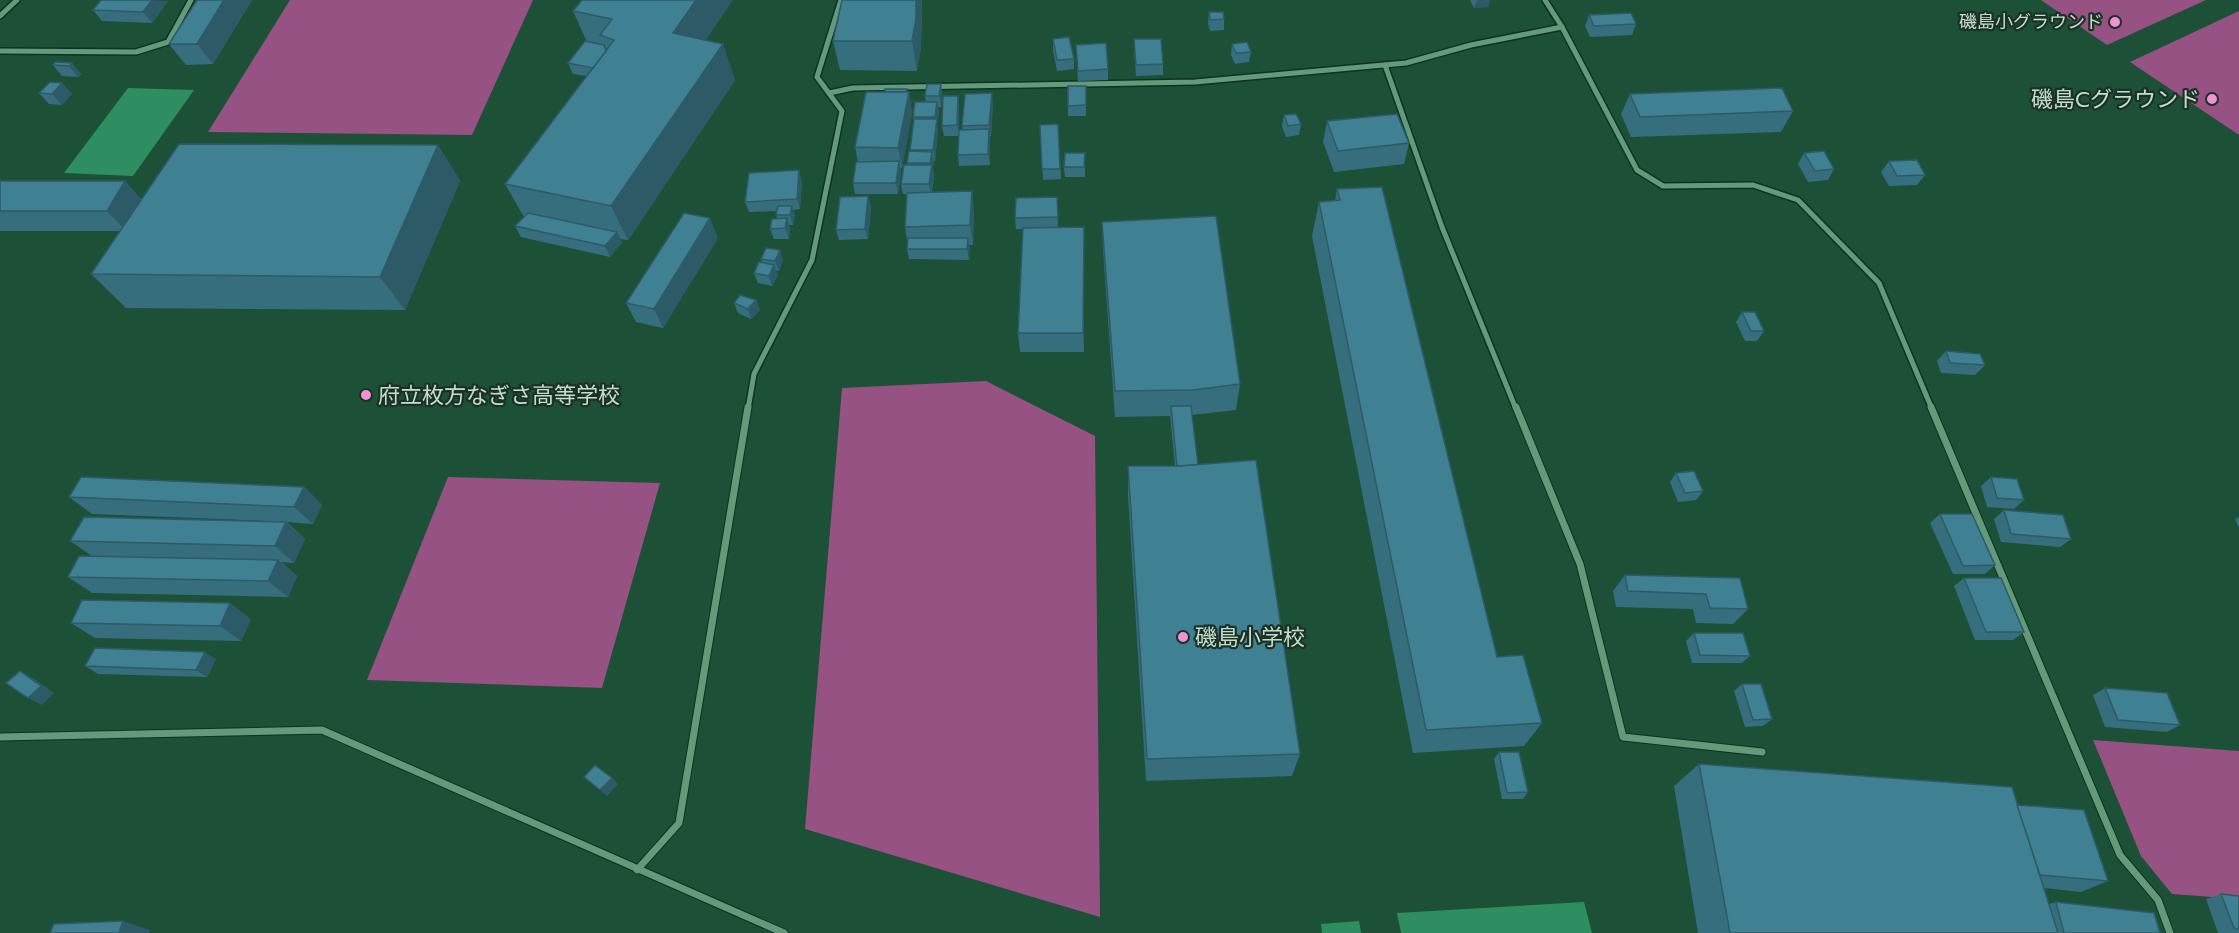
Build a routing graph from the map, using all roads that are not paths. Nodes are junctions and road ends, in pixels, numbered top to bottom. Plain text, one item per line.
1 (17, 0) edge
2 (191, 0) edge
3 (841, 0) edge
4 (1545, 0) edge
5 (0, 16) edge
6 (1562, 27) junction
7 (0, 51) edge
8 (1385, 65) junction
9 (829, 93) junction
10 (0, 737) edge
11 (1762, 752) dead end
12 (637, 870) junction
13 (784, 933) edge
14 (2170, 933) edge

1 - 5 street
2 - 7 street
3 - 9 street
4 - 6 street
6 - 8 street
6 - 14 street
8 - 9 street
8 - 11 street
9 - 12 street
10 - 12 street
12 - 13 street

